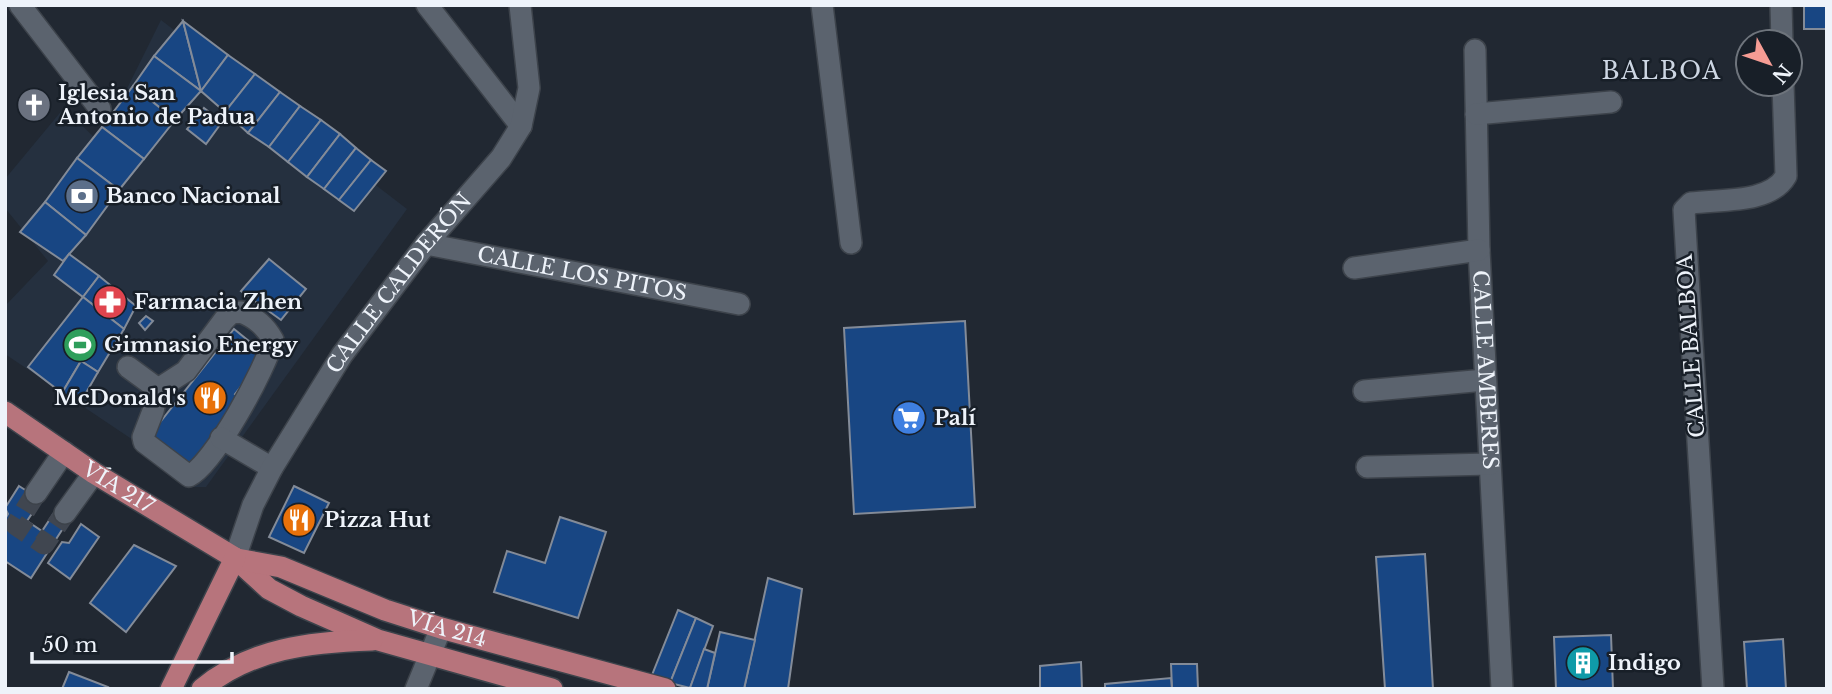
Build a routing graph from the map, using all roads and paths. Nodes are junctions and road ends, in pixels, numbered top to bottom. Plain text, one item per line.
1 (20, 5) edge
2 (427, 5) edge
3 (520, 5) edge
4 (822, 5) edge
5 (1781, 5) edge
6 (1782, 28) edge
7 (1475, 50) dead end
8 (1783, 98) edge
9 (1611, 102) dead end
10 (100, 108) dead end
11 (1476, 114) junction
12 (520, 126) junction
13 (851, 243) dead end
14 (426, 244) junction
15 (1479, 250) junction
16 (1354, 268) dead end
17 (739, 304) dead end
18 (128, 367) dead end
19 (1485, 380) junction
20 (158, 389) junction
21 (1364, 391) dead end
22 (5, 412) edge
23 (220, 438) junction
24 (64, 452) junction
25 (1490, 464) junction
26 (1367, 467) dead end
27 (272, 468) junction
28 (94, 473) junction
29 (36, 493) tunnel mouth
30 (65, 513) tunnel mouth
31 (235, 558) junction
32 (442, 628) junction
33 (378, 640) junction
34 (430, 655) junction
35 (171, 689) edge
36 (202, 689) edge
37 (416, 689) edge
38 (552, 689) edge
39 (665, 689) edge
40 (1502, 689) edge
41 (1713, 689) edge

1 - 10 street
2 - 12 street
3 - 12 street, CALLE CALDERÓN
4 - 13 street
5 - 6 street
7 - 11 street, CALLE AMBERES
8 - 41 street, CALLE BALBOA
9 - 11 street
11 - 15 street, CALLE AMBERES
12 - 14 street, CALLE CALDERÓN
14 - 17 street, CALLE LOS PITOS
14 - 27 street, CALLE CALDERÓN
15 - 16 street
15 - 19 street, CALLE AMBERES
18 - 20 street
19 - 21 street
19 - 25 street, CALLE AMBERES
20 - 23 street
20 - 23 street
22 - 24 main road, VÍA 217
23 - 27 street
24 - 28 main road, VÍA 217
24 - 29 street
25 - 26 street
25 - 40 street, CALLE AMBERES
27 - 31 street, CALLE CALDERÓN
28 - 30 street
28 - 31 main road, VÍA 217
31 - 32 main road, VÍA 214
31 - 33 main road, VÍA 214
31 - 35 main road
32 - 34 street
32 - 39 main road, VÍA 214
33 - 34 main road, VÍA 214
33 - 36 main road
34 - 37 street
34 - 38 main road, VÍA 214

